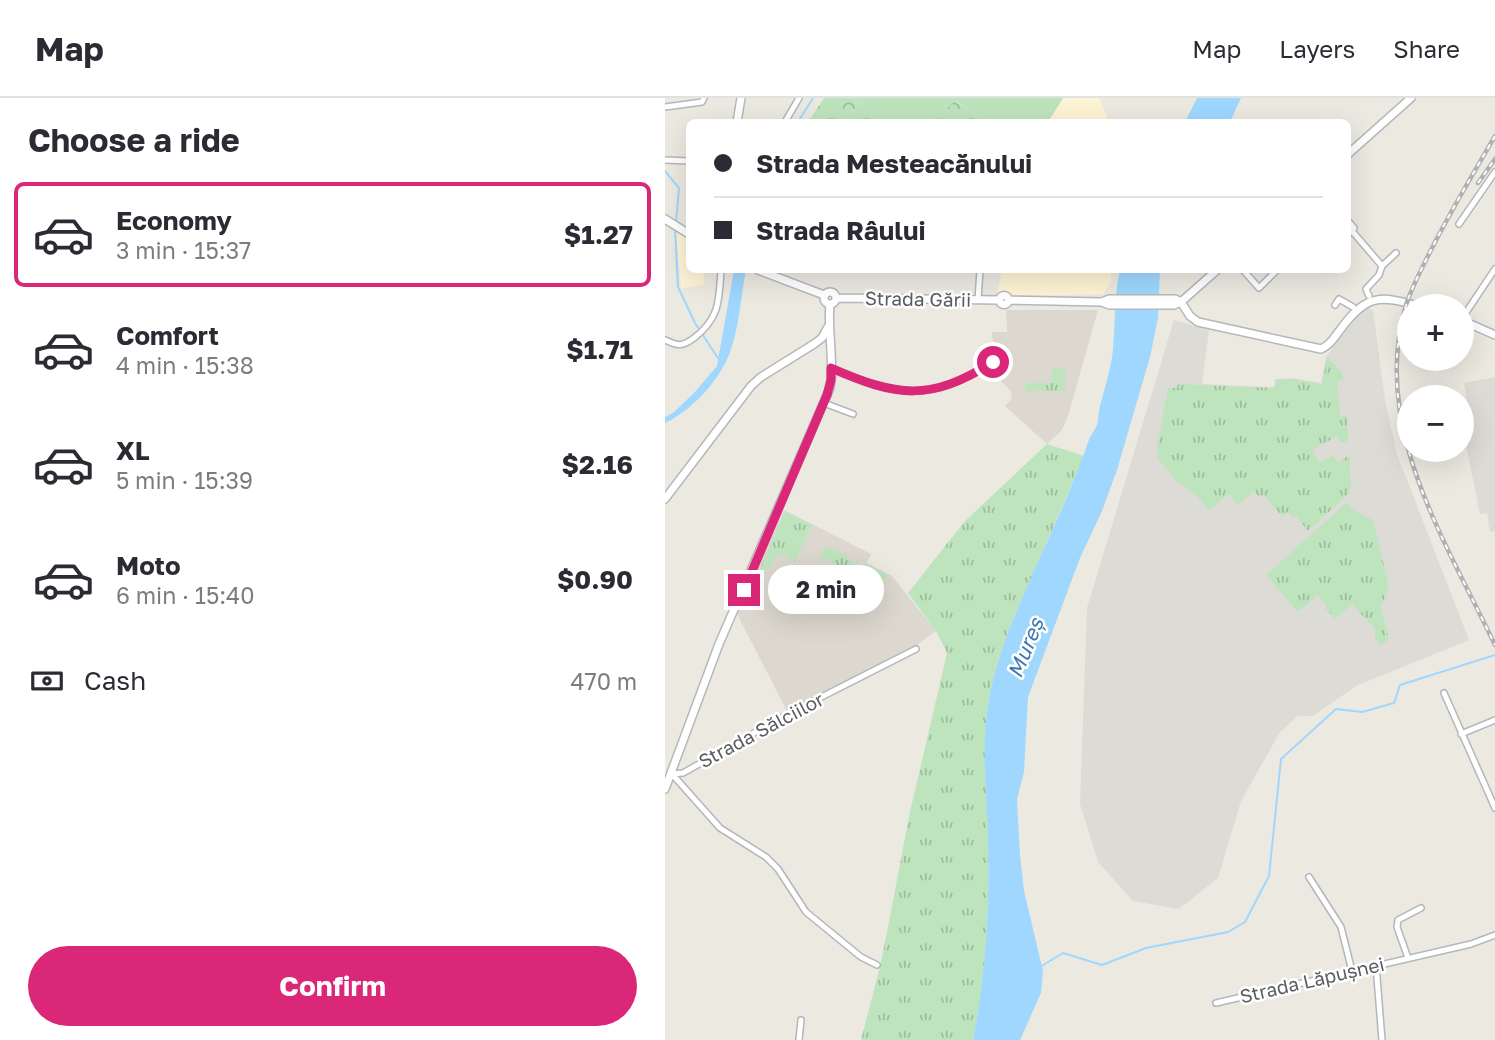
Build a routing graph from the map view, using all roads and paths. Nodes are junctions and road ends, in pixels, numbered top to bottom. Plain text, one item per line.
1 (704, 98) edge
2 (741, 98) edge
3 (799, 98) edge
4 (1411, 98) edge
5 (665, 107) edge
6 (737, 119) edge
7 (787, 119) edge
8 (1351, 151) edge
9 (665, 160) edge
10 (686, 161) edge
11 (1495, 172) edge
12 (1459, 224) dead end
13 (1351, 233) edge
14 (1396, 253) dead end
15 (1382, 265) junction
16 (1495, 269) edge
17 (721, 273) edge
18 (766, 273) edge
19 (980, 273) edge
20 (1213, 273) edge
21 (1247, 273) edge
22 (1274, 273) edge
23 (824, 295) junction
24 (1369, 296) dead end
25 (836, 298) junction
26 (978, 300) junction
27 (1474, 300) edge
28 (1397, 301) edge
29 (1177, 302) junction
30 (830, 304) junction
31 (1335, 305) dead end
32 (1353, 307) dead end
33 (1474, 326) edge
34 (828, 327) junction
35 (1495, 335) edge
36 (665, 340) edge
37 (993, 362) dead end
38 (831, 368) junction
39 (824, 403) junction
40 (853, 414) dead end
41 (665, 499) edge
42 (916, 649) dead end
43 (1444, 693) dead end
44 (1495, 720) edge
45 (1461, 734) junction
46 (672, 774) junction
47 (665, 789) edge
48 (1495, 808) edge
49 (1310, 877) dead end
50 (1421, 908) dead end
51 (1495, 935) edge
52 (1408, 958) junction
53 (877, 965) dead end
54 (1376, 965) junction
55 (1352, 971) junction
56 (1216, 1003) dead end
57 (801, 1020) dead end
58 (799, 1040) edge
59 (1382, 1040) edge

1 - 5 street
2 - 6 main road
3 - 7 street
4 - 8 main road
9 - 10 street
11 - 12 street
13 - 15 street
14 - 15 street
15 - 24 street
16 - 27 street
17 - 36 street
18 - 23 main road
19 - 26 street
20 - 29 main road
21 - 22 street
23 - 25 main road
23 - 30 main road
25 - 26 main road, Strada Gării
25 - 30 main road
26 - 29 main road, Strada Gării
28 - 29 main road
30 - 34 main road
31 - 32 street
33 - 35 main road
34 - 38 main road
34 - 41 main road
37 - 38 street
38 - 39 main road
39 - 40 street
39 - 46 main road
42 - 46 street, Strada Sălciilor
43 - 45 street
44 - 45 street
45 - 48 street
46 - 47 main road
46 - 53 street, Strada Sălciilor
49 - 55 street
50 - 52 street, Strada Lăpușnei
51 - 52 street, Strada Lăpușnei
52 - 54 street, Strada Lăpușnei
54 - 55 street, Strada Lăpușnei
54 - 59 street
55 - 56 street, Strada Lăpușnei
57 - 58 street

